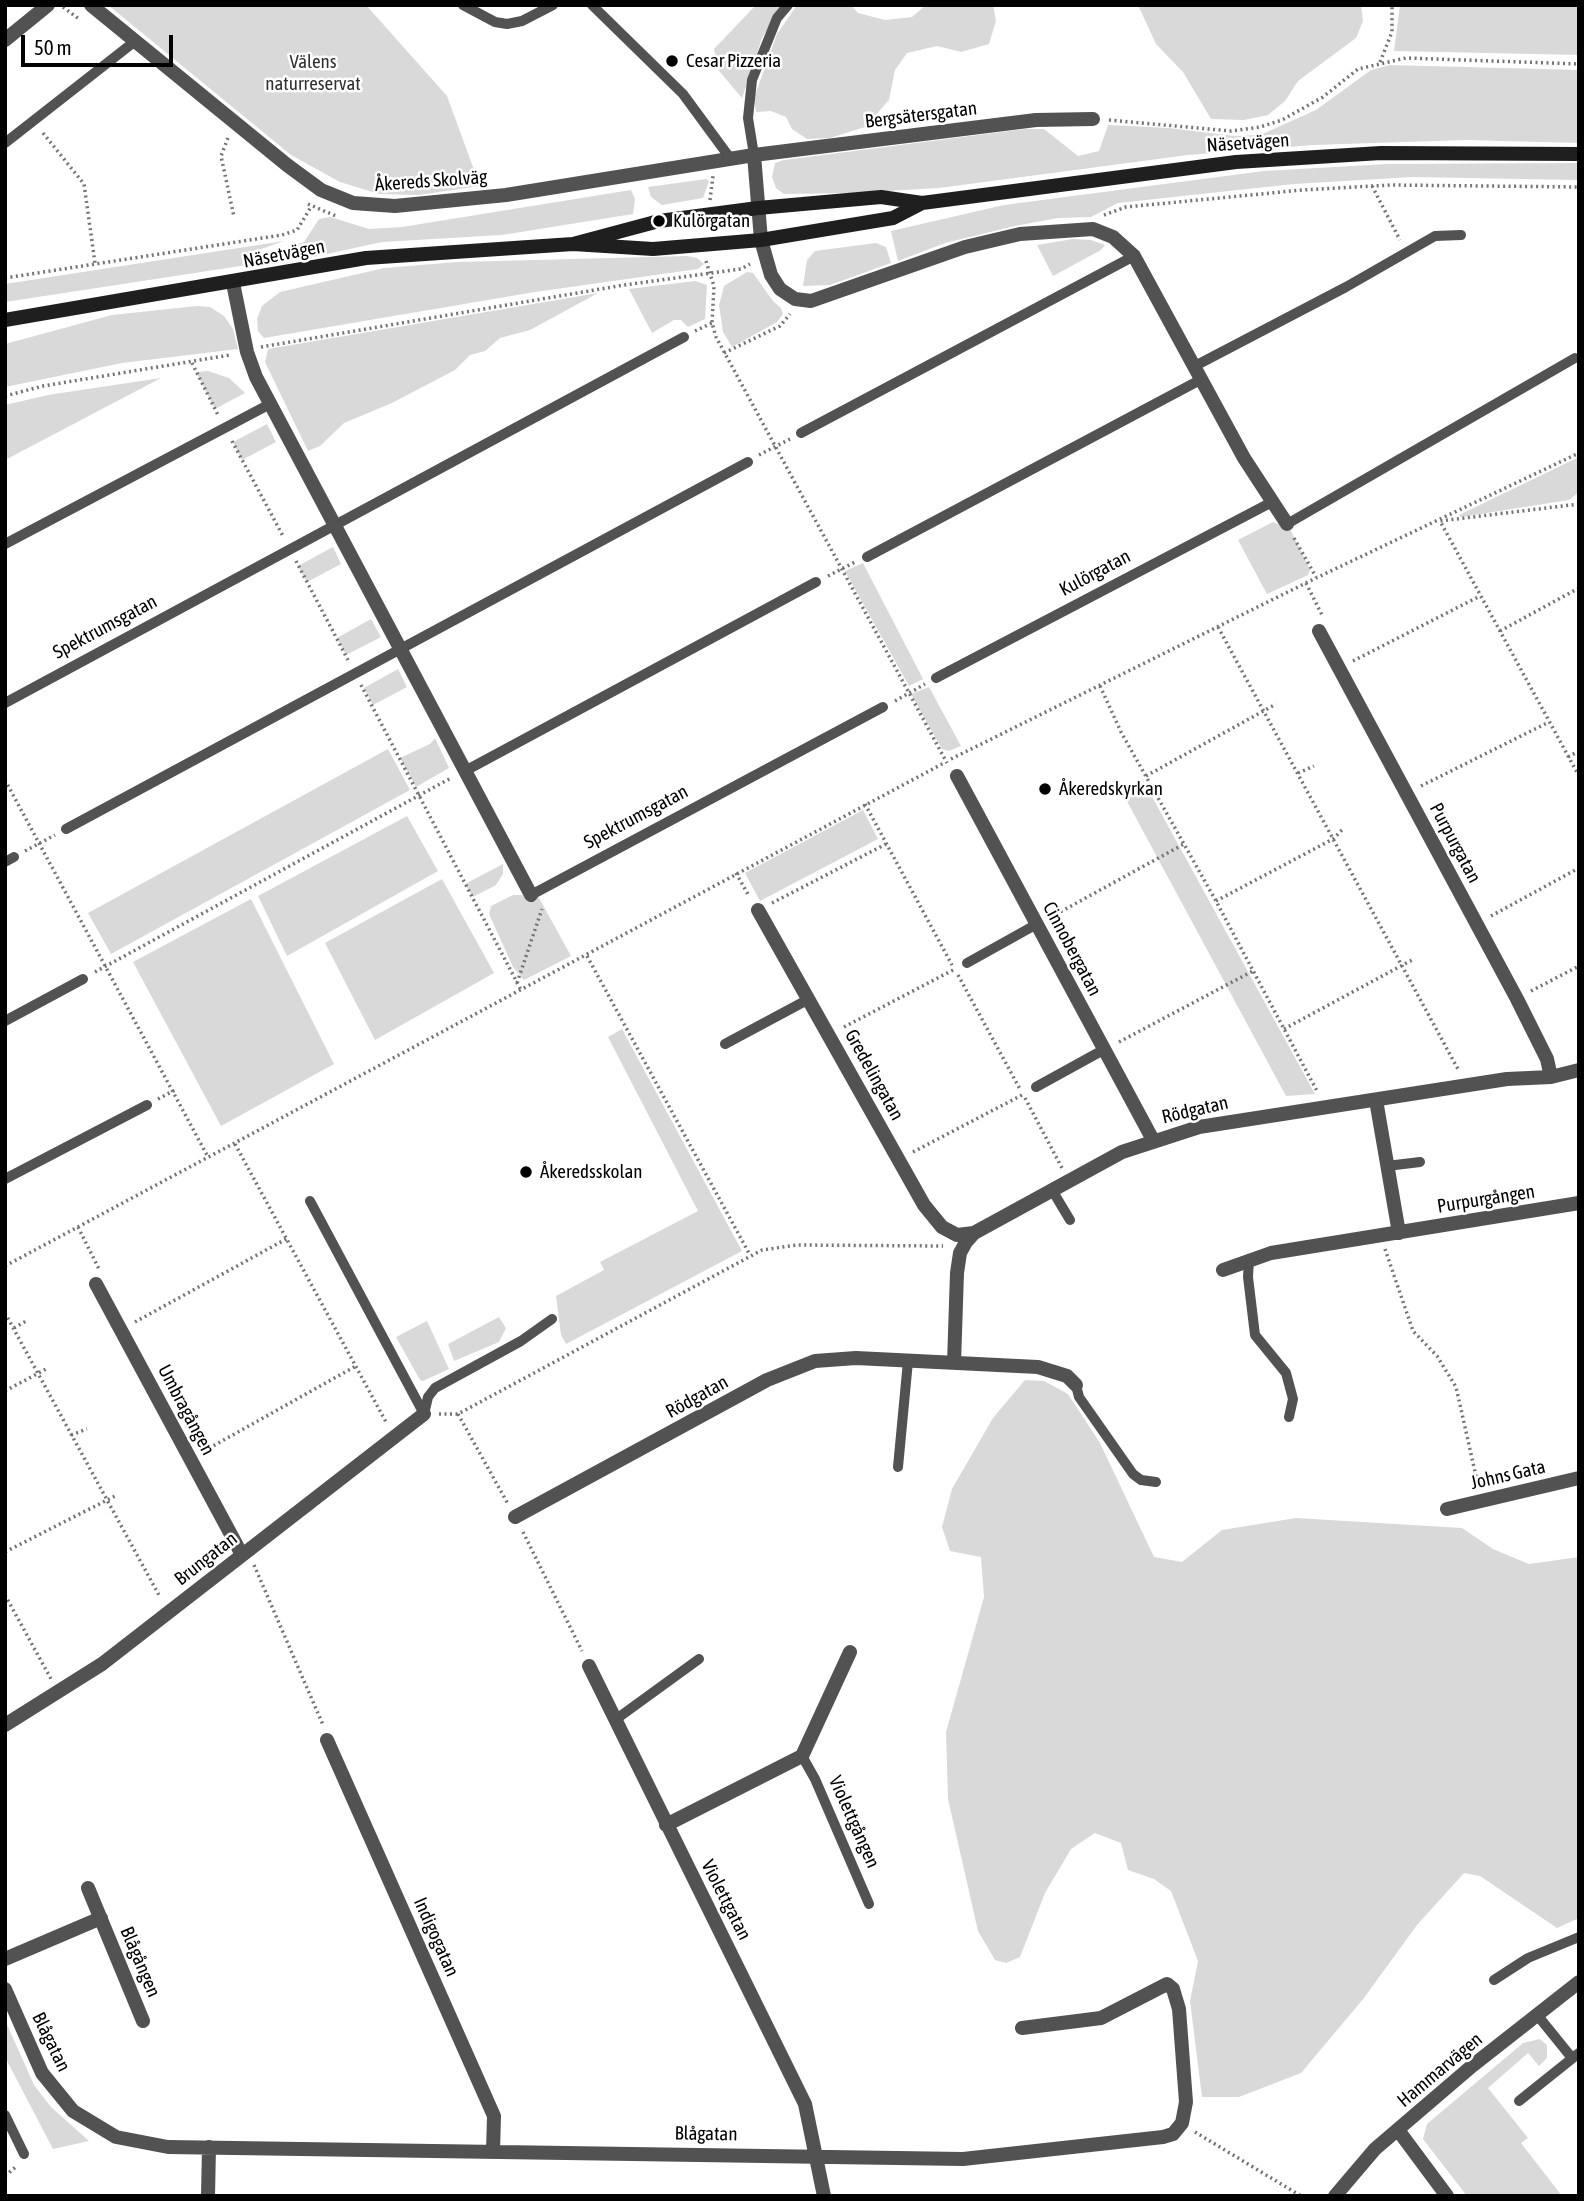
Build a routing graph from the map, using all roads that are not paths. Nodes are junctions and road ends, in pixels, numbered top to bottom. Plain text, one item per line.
1 (48, 5) edge
2 (91, 5) edge
3 (464, 5) edge
4 (553, 5) edge
5 (592, 5) edge
6 (788, 5) edge
7 (5, 40) edge
8 (134, 42) junction
9 (1093, 119) road end
10 (5, 143) edge
11 (1579, 154) edge
12 (754, 155) junction
13 (730, 158) junction
14 (922, 203) junction
15 (758, 208) junction
16 (1461, 235) dead end
17 (761, 240) junction
18 (573, 244) junction
19 (1134, 256) junction
20 (233, 283) junction
21 (5, 320) edge
22 (684, 337) dead end
23 (1575, 358) dead end
24 (1196, 374) junction
25 (270, 404) junction
26 (801, 433) road end
27 (748, 462) road end
28 (1272, 502) junction
29 (1287, 524) joint
30 (335, 527) junction
31 (5, 544) edge
32 (867, 557) road end
33 (816, 582) road end
34 (1319, 631) road end
35 (400, 649) junction
36 (936, 678) road end
37 (5, 703) edge
38 (883, 707) road end
39 (465, 771) junction
40 (957, 776) road end
41 (66, 829) road end
42 (538, 892) joint
43 (758, 910) road end
44 (1037, 924) junction
45 (967, 963) road end
46 (83, 979) road end
47 (808, 999) junction
48 (5, 1021) edge
49 (725, 1044) dead end
50 (1105, 1049) junction
51 (1579, 1070) edge
52 (1551, 1077) junction
53 (1036, 1087) road end
54 (1376, 1100) junction
55 (147, 1105) dead end
56 (1153, 1140) junction
57 (1420, 1162) dead end
58 (1387, 1166) junction
59 (5, 1179) edge
60 (1052, 1190) junction
61 (310, 1201) dead end
62 (1579, 1203) edge
63 (1070, 1220) dead end
64 (974, 1233) junction
65 (1399, 1233) junction
66 (1249, 1259) junction
67 (1223, 1270) dead end
68 (96, 1284) road end
69 (552, 1319) dead end
70 (908, 1361) junction
71 (954, 1363) junction
72 (1076, 1385) joint
73 (424, 1414) junction
74 (1289, 1418) dead end
75 (898, 1467) dead end
76 (1579, 1478) edge
77 (1156, 1482) dead end
78 (1447, 1509) dead end
79 (515, 1517) road end
80 (242, 1555) junction
81 (850, 1652) dead end
82 (699, 1659) dead end
83 (589, 1667) road end
84 (615, 1720) junction
85 (5, 1724) edge
86 (327, 1740) road end
87 (802, 1756) junction
88 (666, 1825) junction
89 (88, 1888) dead end
90 (869, 1904) dead end
91 (100, 1918) junction
92 (1579, 1937) edge
93 (5, 1959) edge
94 (1494, 1980) dead end
95 (1579, 1982) edge
96 (5, 1989) edge
97 (1538, 2016) junction
98 (143, 2021) dead end
99 (1022, 2028) dead end
100 (1576, 2055) edge
101 (1519, 2101) dead end
102 (5, 2115) edge
103 (1398, 2130) junction
104 (209, 2147) junction
105 (493, 2152) junction
106 (24, 2154) dead end
107 (817, 2155) junction
108 (208, 2196) edge
109 (824, 2196) edge
110 (1335, 2196) edge
111 (1447, 2196) edge

1 - 7 street
2 - 8 street, Åkereds Skolväg
3 - 4 lane
5 - 13 lane
6 - 12 lane
8 - 10 lane
8 - 13 street, Åkereds Skolväg
9 - 12 street, Bergsätersgatan
11 - 14 street, Näsetvägen
12 - 13 street, Åkereds Skolväg
12 - 15 street
14 - 15 street, Näsetvägen
14 - 17 street, Näsetvägen
15 - 17 street
15 - 18 street, Näsetvägen
16 - 24 lane
17 - 18 street, Näsetvägen
17 - 19 street
18 - 20 street, Näsetvägen
19 - 24 street
19 - 26 lane
20 - 21 street, Näsetvägen
20 - 25 street
22 - 30 lane, Spektrumsgatan
23 - 29 lane
24 - 28 street
24 - 32 lane
25 - 30 street
25 - 31 lane
27 - 35 lane
28 - 29 street
28 - 36 lane, Kulörgatan
30 - 35 street
30 - 37 lane, Spektrumsgatan
33 - 39 lane
34 - 52 street, Purpurgatan
35 - 39 street
35 - 41 lane
38 - 42 lane, Spektrumsgatan
39 - 42 street
40 - 44 street, Cinnobergatan
43 - 47 street, Gredelingatan
44 - 45 lane
44 - 50 street, Cinnobergatan
46 - 48 lane
47 - 49 lane
47 - 64 street, Gredelingatan
50 - 53 lane
50 - 56 street, Cinnobergatan
51 - 52 street, Rödgatan
52 - 54 street, Rödgatan
54 - 56 street, Rödgatan
54 - 58 street
55 - 59 lane
56 - 60 street, Rödgatan
57 - 58 lane
58 - 65 street
60 - 63 lane
60 - 64 street, Rödgatan
61 - 73 lane
62 - 65 street, Purpurgången
64 - 71 street
65 - 66 street, Purpurgången
66 - 67 street, Purpurgången
66 - 74 lane
68 - 80 street, Umbragången
69 - 73 lane
70 - 71 street, Rödgatan
70 - 75 lane
70 - 79 street, Rödgatan
71 - 72 street, Rödgatan
72 - 77 lane
73 - 80 street, Brungatan
76 - 78 street, Johns Gata
80 - 85 street, Brungatan
81 - 87 street
82 - 84 lane
83 - 84 street, Violettgatan
84 - 88 street, Violettgatan
86 - 105 street, Indigogatan
87 - 88 street
87 - 90 lane, Violettgången
88 - 107 street, Violettgatan
89 - 91 street, Blågången
91 - 93 street, Blågången
91 - 98 street, Blågången
92 - 94 lane
95 - 97 street, Hammarvägen
96 - 104 street, Blågatan
97 - 100 lane
97 - 103 street, Hammarvägen
99 - 107 street, Blågatan
100 - 101 lane
102 - 106 lane
103 - 110 street, Hammarvägen
103 - 111 street
104 - 105 street, Blågatan
104 - 108 street
105 - 107 street, Blågatan
107 - 109 street, Violettgatan

